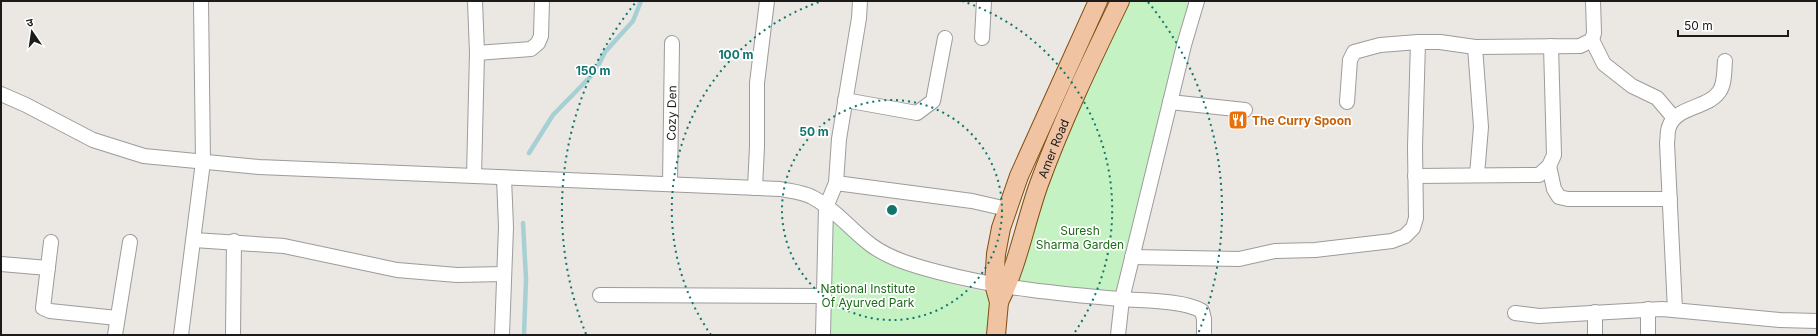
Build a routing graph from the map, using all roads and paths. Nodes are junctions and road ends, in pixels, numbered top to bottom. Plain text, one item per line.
1 (201, 1) edge
2 (474, 1) edge
3 (542, 1) edge
4 (767, 1) edge
5 (860, 1) edge
6 (984, 1) edge
7 (1098, 1) edge
8 (1120, 1) edge
9 (1197, 1) edge
10 (1593, 1) edge
11 (945, 38) dead end
12 (982, 38) dead end
13 (1592, 40) junction
14 (672, 42) dead end
15 (1418, 42) junction
16 (1551, 46) junction
17 (1476, 47) junction
18 (477, 53) junction
19 (1725, 61) dead end
20 (1, 94) edge
21 (845, 100) junction
22 (1170, 102) junction
23 (1347, 102) dead end
24 (1245, 110) dead end
25 (1674, 118) junction
26 (203, 162) junction
27 (1549, 166) junction
28 (1477, 175) junction
29 (474, 176) junction
30 (1414, 176) junction
31 (510, 178) junction
32 (836, 183) junction
33 (670, 184) junction
34 (755, 188) junction
35 (1670, 199) junction
36 (826, 207) junction
37 (1007, 210) junction
38 (194, 240) junction
39 (234, 241) junction
40 (51, 242) dead end
41 (130, 242) dead end
42 (1132, 257) junction
43 (1, 264) edge
44 (48, 268) junction
45 (504, 274) junction
46 (1000, 291) junction
47 (600, 295) dead end
48 (824, 296) junction
49 (1122, 299) junction
50 (1648, 309) junction
51 (1675, 310) junction
52 (1595, 312) junction
53 (1515, 313) dead end
54 (117, 318) junction
55 (1817, 321) edge
56 (115, 335) edge
57 (181, 335) edge
58 (233, 335) edge
59 (502, 335) edge
60 (823, 335) edge
61 (996, 335) edge
62 (1118, 335) edge
63 (1204, 335) edge
64 (1595, 335) edge
65 (1648, 335) edge

1 - 26 street
2 - 18 street
3 - 18 street
4 - 34 street
5 - 21 street
6 - 12 street
7 - 37 main road, Amer Road
8 - 46 main road, Amer Road
9 - 22 street
10 - 13 street
11 - 21 street
13 - 16 street
13 - 25 street
14 - 33 street, Cozy Den
15 - 17 street
15 - 23 street
15 - 30 street
16 - 17 street
16 - 27 street
17 - 28 street
18 - 29 street
19 - 25 street
20 - 26 street
21 - 32 street
22 - 24 street
22 - 42 street
25 - 35 street
26 - 29 street
26 - 38 street
27 - 28 street
27 - 35 street
28 - 30 street
29 - 31 street
30 - 42 street
31 - 33 street
31 - 45 street
32 - 36 street
32 - 37 street
33 - 34 street
34 - 36 street
35 - 51 street
36 - 46 street
36 - 48 street
37 - 46 main road, Amer Road
38 - 39 street
38 - 57 street
39 - 45 street
39 - 58 street
40 - 44 street
41 - 54 street
42 - 49 street
43 - 44 street
44 - 54 street
45 - 59 street
46 - 49 street
46 - 61 main road, Amer Road
47 - 48 street
48 - 60 street
49 - 62 street
49 - 63 street
50 - 51 street
50 - 52 street
50 - 65 street
51 - 55 street
52 - 53 street
52 - 64 street
54 - 56 street

